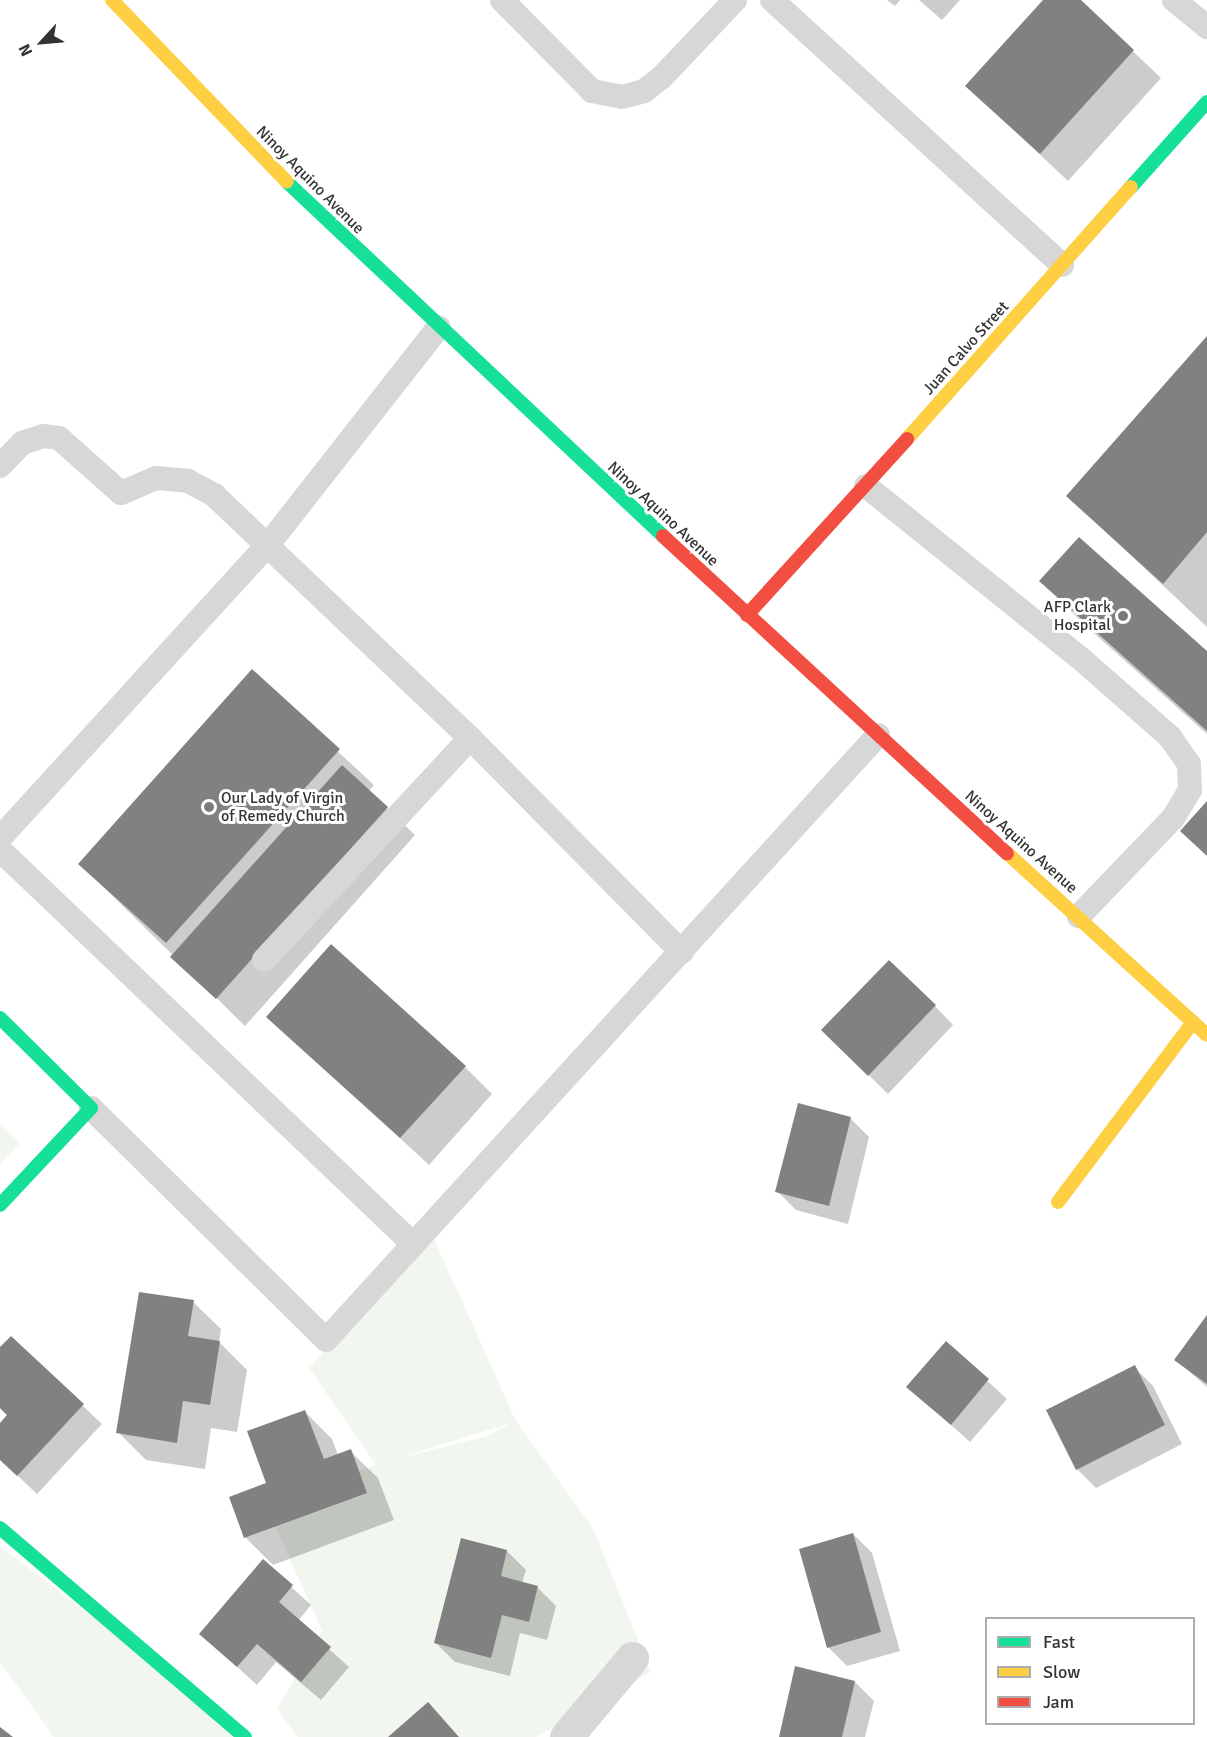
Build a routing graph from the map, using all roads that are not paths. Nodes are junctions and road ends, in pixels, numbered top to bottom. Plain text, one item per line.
1 (112, 0) edge
2 (502, 0) edge
3 (735, 0) edge
4 (772, 0) edge
5 (1174, 0) edge
6 (1207, 27) edge
7 (1207, 102) edge
8 (1062, 265) junction
9 (439, 327) junction
10 (0, 466) edge
11 (866, 486) junction
12 (267, 546) junction
13 (747, 615) junction
14 (878, 735) junction
15 (470, 738) junction
16 (0, 838) edge
17 (0, 850) edge
18 (1079, 916) junction
19 (682, 952) junction
20 (264, 960) dead end
21 (0, 1018) edge
22 (1193, 1022) junction
23 (1207, 1035) edge
24 (91, 1108) junction
25 (1058, 1202) dead end
26 (0, 1204) edge
27 (413, 1244) junction
28 (0, 1527) edge
29 (632, 1658) dead end
30 (245, 1737) edge
31 (566, 1737) edge

1 - 9 main road, Ninoy Aquino Avenue
2 - 3 lane
4 - 8 lane
5 - 6 lane
7 - 8 main road, Juan Calvo Street
8 - 11 main road, Juan Calvo Street
9 - 12 lane
9 - 13 main road, Ninoy Aquino Avenue
10 - 12 lane
11 - 13 main road, Juan Calvo Street
11 - 18 lane
12 - 15 lane
12 - 16 lane
13 - 14 main road, Ninoy Aquino Avenue
14 - 18 main road, Ninoy Aquino Avenue
14 - 19 lane
15 - 19 lane
15 - 20 lane
17 - 27 lane
18 - 22 main road, Ninoy Aquino Avenue
19 - 27 lane
21 - 24 main road
22 - 23 main road, Ninoy Aquino Avenue
22 - 25 main road
24 - 26 main road
24 - 27 lane
28 - 30 main road
29 - 31 street

